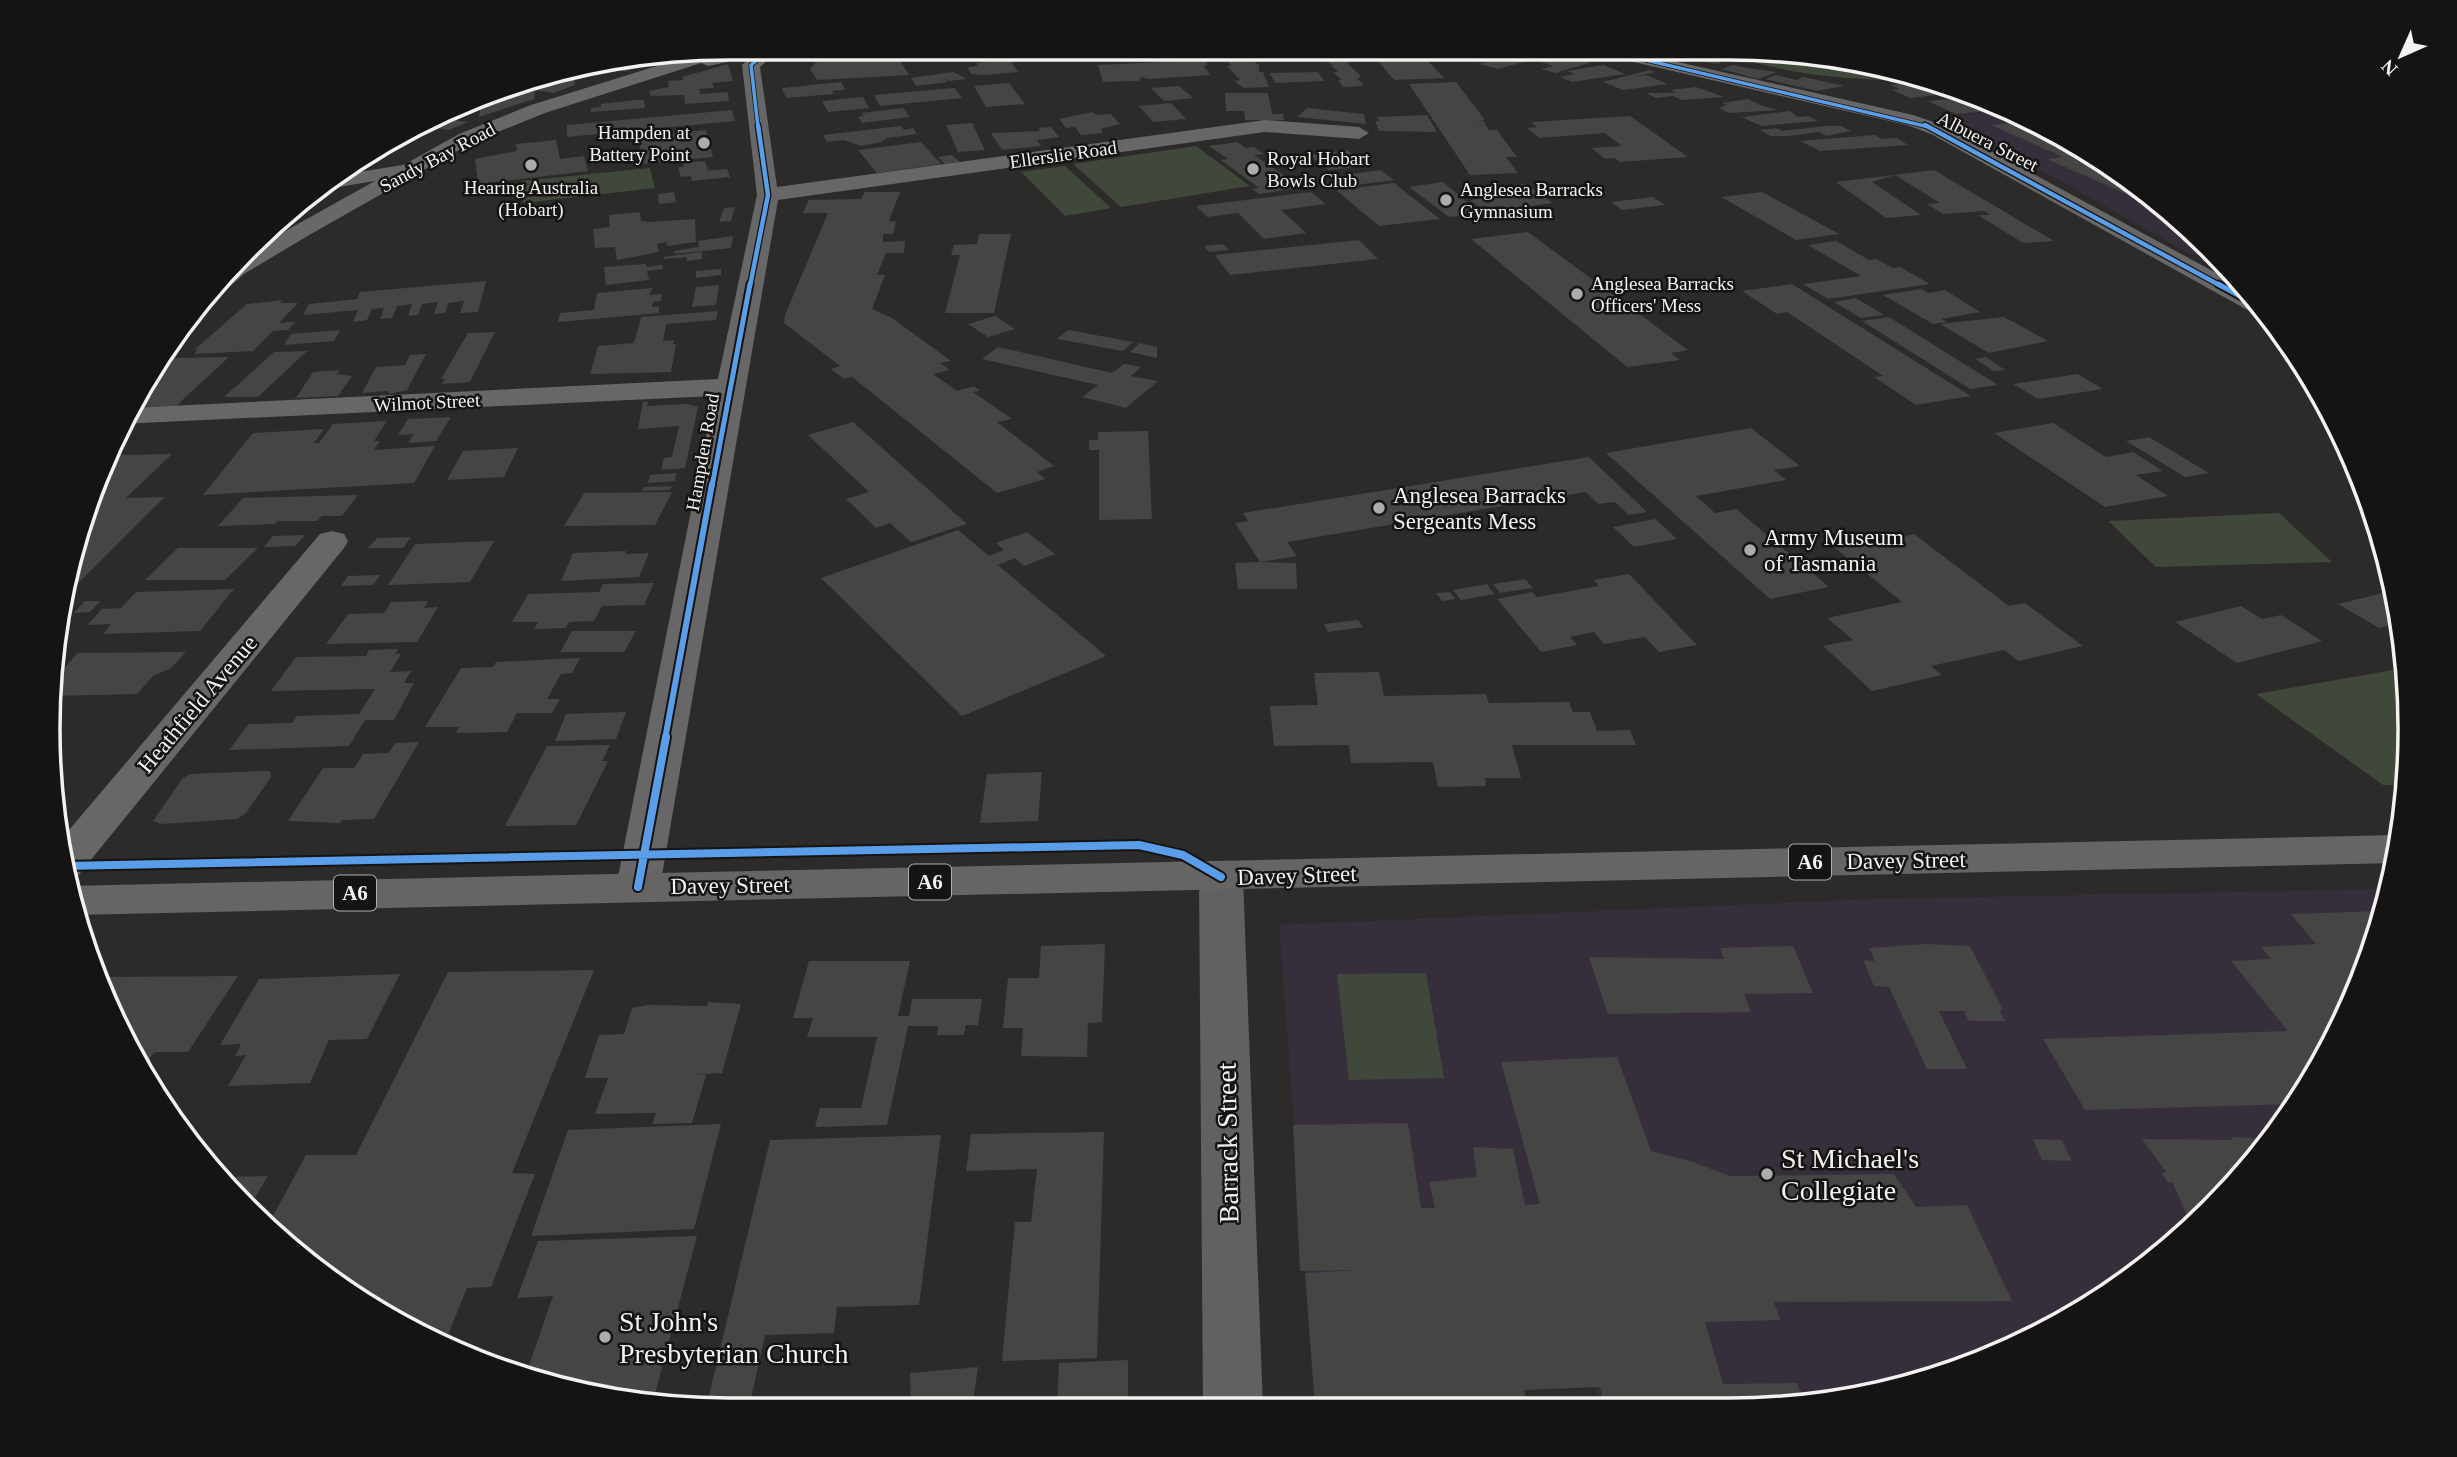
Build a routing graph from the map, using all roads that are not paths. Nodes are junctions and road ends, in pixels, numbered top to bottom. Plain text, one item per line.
1 (739, 60) edge
2 (755, 60) edge
3 (1647, 60) edge
4 (694, 61) edge
5 (750, 74) junction
6 (1359, 133) dead end
7 (409, 170) junction
8 (346, 180) edge
9 (768, 195) junction
10 (322, 198) edge
11 (355, 201) junction
12 (250, 260) edge
13 (2237, 294) edge
14 (730, 387) junction
15 (137, 416) edge
16 (332, 541) dead end
17 (2387, 849) edge
18 (71, 856) edge
19 (1222, 877) junction
20 (638, 887) junction
21 (81, 900) edge
22 (1233, 1398) edge

1 - 5 street
2 - 5 street
3 - 13 street, Albuera Street
4 - 7 main road, Sandy Bay Road
5 - 9 street, Hampden Road
6 - 9 street, Ellerslie Road
7 - 8 street
7 - 11 main road, Sandy Bay Road
9 - 14 street, Hampden Road
10 - 11 street
11 - 12 main road, Sandy Bay Road
14 - 15 street, Wilmot Street
14 - 20 street, Hampden Road
16 - 18 street, Heathfield Avenue
17 - 19 highway, Davey Street / A6
19 - 20 highway, Davey Street / A6
19 - 22 main road, Barrack Street
20 - 21 highway, Davey Street / A6

